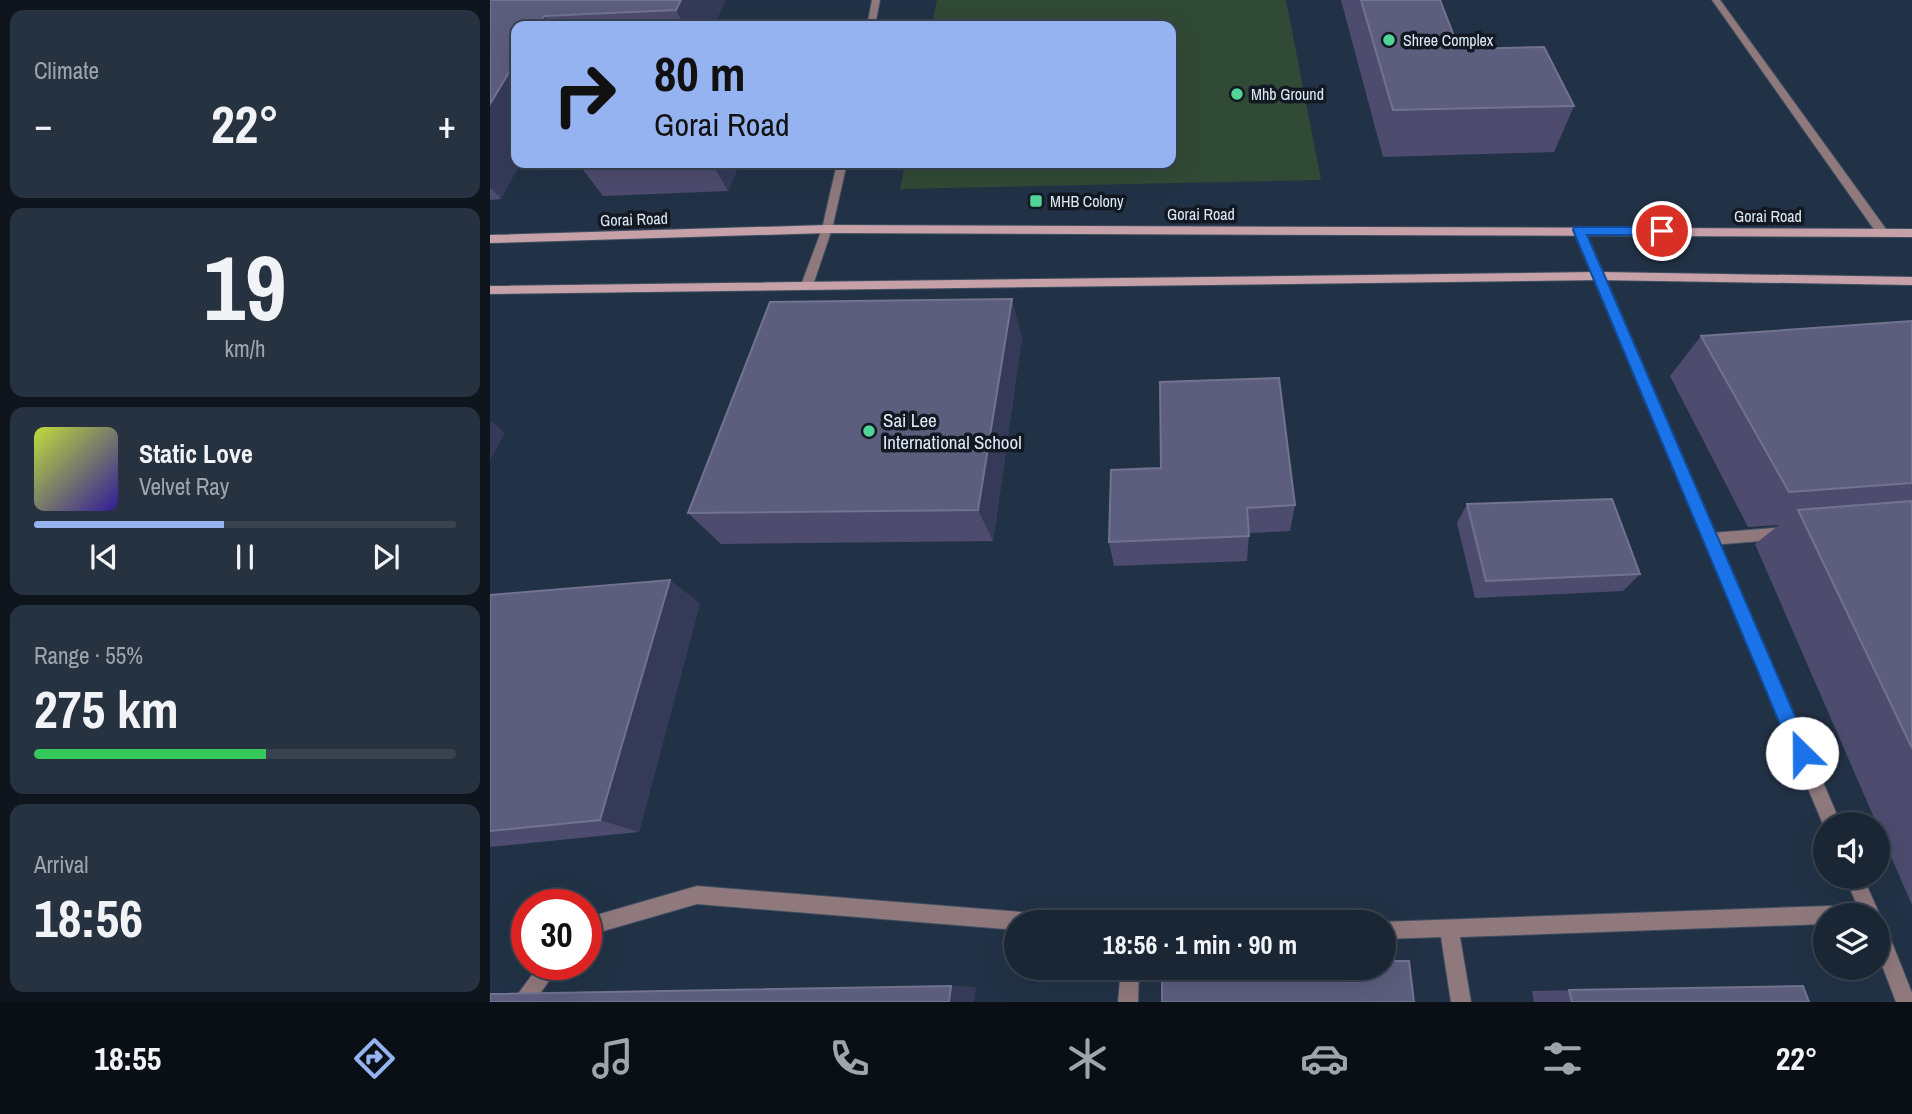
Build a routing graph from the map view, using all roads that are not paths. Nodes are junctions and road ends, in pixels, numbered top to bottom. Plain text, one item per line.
1 (876, 0) edge
2 (1716, 0) edge
3 (872, 21) edge
4 (841, 168) edge
5 (827, 229) junction
6 (1579, 230) junction
7 (1882, 232) junction
8 (1912, 233) edge
9 (490, 239) edge
10 (1599, 276) junction
11 (1912, 281) edge
12 (807, 285) junction
13 (490, 290) edge
14 (1805, 531) edge
15 (1711, 539) junction
16 (1827, 812) edge
17 (1813, 915) edge
18 (1004, 920) edge
19 (602, 922) edge
20 (1396, 930) edge
21 (1450, 930) junction
22 (1890, 962) edge
23 (539, 980) edge
24 (1129, 980) edge
25 (522, 1002) edge
26 (1128, 1002) edge
27 (1461, 1002) edge
28 (1906, 1002) edge

1 - 3 street
2 - 7 street
4 - 5 street
5 - 6 main road, Gorai Road
5 - 9 main road, Gorai Road
5 - 12 street
6 - 7 main road, Gorai Road
6 - 10 street
7 - 8 main road, Gorai Road
10 - 11 main road
10 - 12 main road
10 - 15 street
12 - 13 main road
14 - 15 street
15 - 16 street
17 - 21 street
18 - 19 street
20 - 21 street
21 - 27 street
22 - 28 street
23 - 25 street
24 - 26 street

